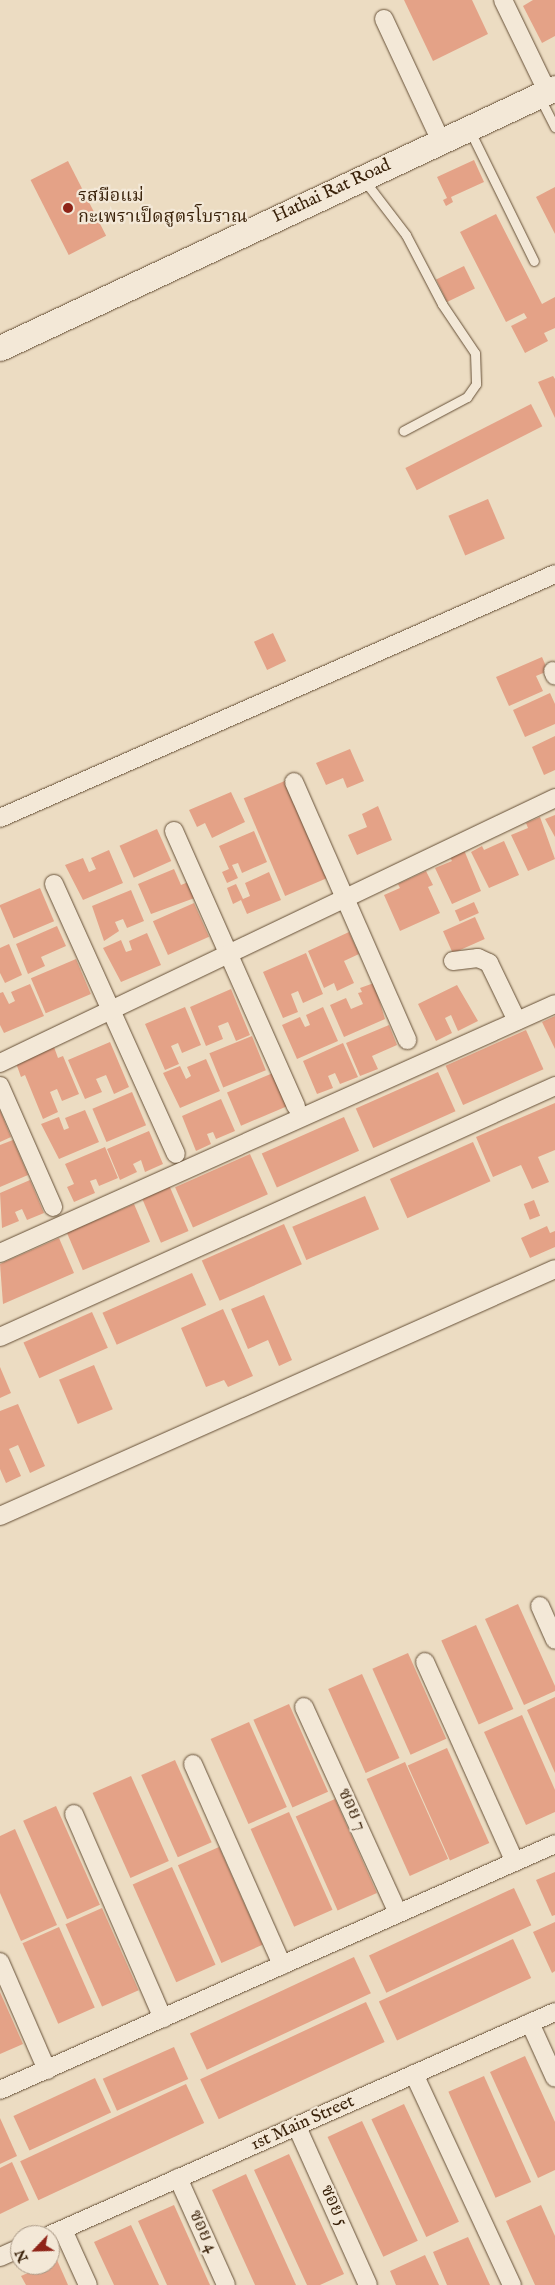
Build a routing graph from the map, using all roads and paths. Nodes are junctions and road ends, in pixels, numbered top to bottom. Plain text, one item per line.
1 (503, 0) edge
2 (384, 19) dead end
3 (547, 92) edge
4 (469, 128) junction
5 (555, 128) edge
6 (441, 141) junction
7 (362, 178) junction
8 (534, 261) dead end
9 (0, 348) edge
10 (403, 431) dead end
11 (555, 574) edge
12 (294, 782) dead end
13 (555, 798) edge
14 (0, 818) edge
15 (174, 831) dead end
16 (54, 884) dead end
17 (347, 899) junction
18 (227, 956) junction
19 (453, 961) dead end
20 (555, 1004) edge
21 (111, 1012) junction
22 (518, 1021) junction
23 (407, 1040) dead end
24 (0, 1063) edge
25 (0, 1086) edge
26 (555, 1086) edge
27 (296, 1106) dead end
28 (176, 1154) dead end
29 (53, 1207) dead end
30 (0, 1253) edge
31 (555, 1269) edge
32 (0, 1336) edge
33 (0, 1516) edge
34 (540, 1606) dead end
35 (555, 1640) edge
36 (425, 1662) dead end
37 (304, 1707) dead end
38 (193, 1764) dead end
39 (74, 1814) dead end
40 (555, 1844) edge
41 (515, 1862) junction
42 (398, 1913) junction
43 (0, 1962) edge
44 (282, 1965) junction
45 (555, 2012) edge
46 (163, 2019) junction
47 (530, 2023) junction
48 (47, 2070) junction
49 (414, 2074) junction
50 (555, 2078) edge
51 (0, 2090) edge
52 (297, 2127) junction
53 (178, 2178) junction
54 (60, 2230) edge
55 (60, 2239) edge
56 (88, 2285) edge
57 (226, 2285) edge
58 (368, 2285) edge
59 (512, 2285) edge

1 - 3 street
2 - 6 street
3 - 4 main road, Hathai Rat Road
3 - 5 lane
4 - 6 main road, Hathai Rat Road
4 - 8 lane
6 - 7 main road, Hathai Rat Road
7 - 9 main road, Hathai Rat Road
7 - 10 lane
11 - 14 street
12 - 17 street
13 - 17 street
15 - 18 street
16 - 21 street
17 - 18 street
17 - 23 street
18 - 21 street
18 - 27 street
19 - 22 street
20 - 22 street
21 - 24 street
21 - 28 street
22 - 30 street
25 - 29 street
26 - 32 street
31 - 33 street
34 - 35 street
36 - 41 street
37 - 42 street, ซอย 7
38 - 44 street
39 - 46 street
40 - 41 street
41 - 42 street
42 - 44 street
43 - 48 street
44 - 46 street
45 - 47 street, 1st Main Street
46 - 48 street
47 - 49 street, 1st Main Street
47 - 50 street
48 - 51 street
49 - 52 street, 1st Main Street
49 - 59 street
52 - 53 street, 1st Main Street
52 - 58 street, ซอย 5
53 - 54 street, 1st Main Street
53 - 57 street, ซอย 4
55 - 56 street

